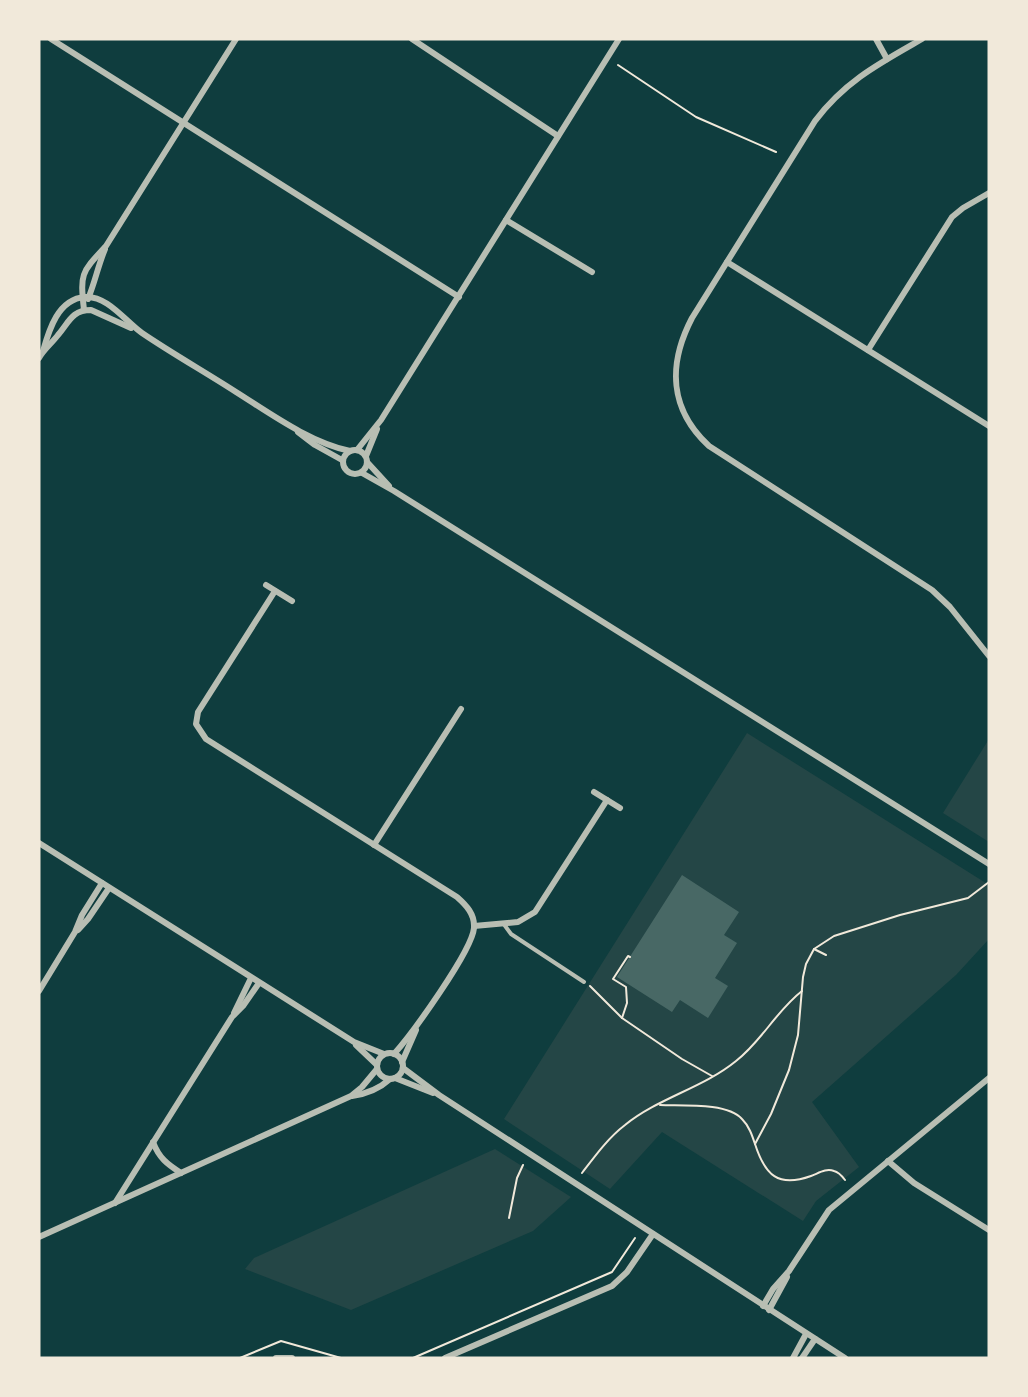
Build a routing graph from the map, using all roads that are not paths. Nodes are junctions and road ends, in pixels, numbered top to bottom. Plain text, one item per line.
1 (51, 39) edge
2 (236, 39) edge
3 (412, 39) edge
4 (619, 39) edge
5 (876, 39) edge
6 (922, 39) edge
7 (888, 59) junction
8 (184, 123) junction
9 (558, 136) junction
10 (989, 193) edge
11 (506, 220) junction
12 (106, 246) junction
13 (727, 262) junction
14 (592, 272) dead end
15 (86, 297) junction
16 (459, 297) junction
17 (84, 310) junction
18 (140, 332) junction
19 (868, 350) junction
20 (43, 351) junction
21 (39, 358) edge
22 (381, 420) junction
23 (989, 426) edge
24 (292, 428) junction
25 (353, 450) junction
26 (366, 459) junction
27 (342, 460) junction
28 (362, 473) junction
29 (394, 491) junction
30 (266, 585) dead end
31 (275, 591) junction
32 (292, 601) dead end
33 (989, 656) edge
34 (461, 709) dead end
35 (594, 792) dead end
36 (607, 800) junction
37 (620, 808) dead end
38 (39, 843) edge
39 (374, 845) junction
40 (989, 864) edge
41 (102, 883) junction
42 (109, 888) junction
43 (503, 923) junction
44 (474, 926) junction
45 (75, 932) junction
46 (251, 978) junction
47 (584, 982) road end
48 (259, 983) junction
49 (39, 991) edge
50 (232, 1017) junction
51 (420, 1022) junction
52 (354, 1042) junction
53 (384, 1054) junction
54 (394, 1054) junction
55 (403, 1065) junction
56 (377, 1067) junction
57 (989, 1078) edge
58 (392, 1079) junction
59 (439, 1095) junction
60 (351, 1096) junction
61 (153, 1142) junction
62 (888, 1161) junction
63 (181, 1173) junction
64 (114, 1203) junction
65 (989, 1230) edge
66 (653, 1234) junction
67 (39, 1237) edge
68 (789, 1271) junction
69 (763, 1306) junction
70 (770, 1310) junction
71 (806, 1334) junction
72 (814, 1339) junction
73 (276, 1358) edge
74 (292, 1358) edge
75 (445, 1358) edge
76 (793, 1358) edge
77 (802, 1358) edge
78 (845, 1358) edge

1 - 8 street
2 - 8 street
3 - 9 street
4 - 9 street
5 - 7 street
6 - 7 street
7 - 13 street
8 - 12 street
8 - 16 street
9 - 11 street
10 - 19 street
11 - 14 street
11 - 16 street
12 - 15 street
12 - 15 street
13 - 19 street
13 - 33 street
15 - 17 street
15 - 18 street
15 - 20 street
16 - 22 street
17 - 18 street
17 - 20 street
18 - 24 street
19 - 23 street
20 - 21 street
22 - 25 street
22 - 26 street
24 - 25 street
24 - 27 street
25 - 26 street
25 - 27 street
26 - 28 street
26 - 29 street
27 - 28 street
28 - 29 street
29 - 40 street
30 - 31 street
31 - 32 street
31 - 39 street
34 - 39 street
35 - 36 street
36 - 37 street
36 - 43 street
38 - 41 street
39 - 44 street
41 - 42 street
41 - 45 street
42 - 45 street
42 - 46 street
43 - 44 street
43 - 47 lane
44 - 51 street
45 - 49 street
46 - 48 street
46 - 50 street
48 - 50 street
48 - 52 street
50 - 61 street
51 - 54 street
51 - 55 street
52 - 53 street
52 - 56 street
53 - 54 street
53 - 56 street
54 - 55 street
55 - 58 street
55 - 59 street
56 - 58 street
56 - 60 street
57 - 62 street
58 - 59 street
58 - 60 street
59 - 66 street
60 - 63 street
61 - 63 street
61 - 64 street
62 - 65 street
62 - 68 street
63 - 64 street
64 - 67 street
66 - 69 street
66 - 75 street
68 - 69 street
68 - 70 street
69 - 70 street
70 - 71 street
71 - 72 street
71 - 76 street
72 - 77 street
72 - 78 street
73 - 74 street

